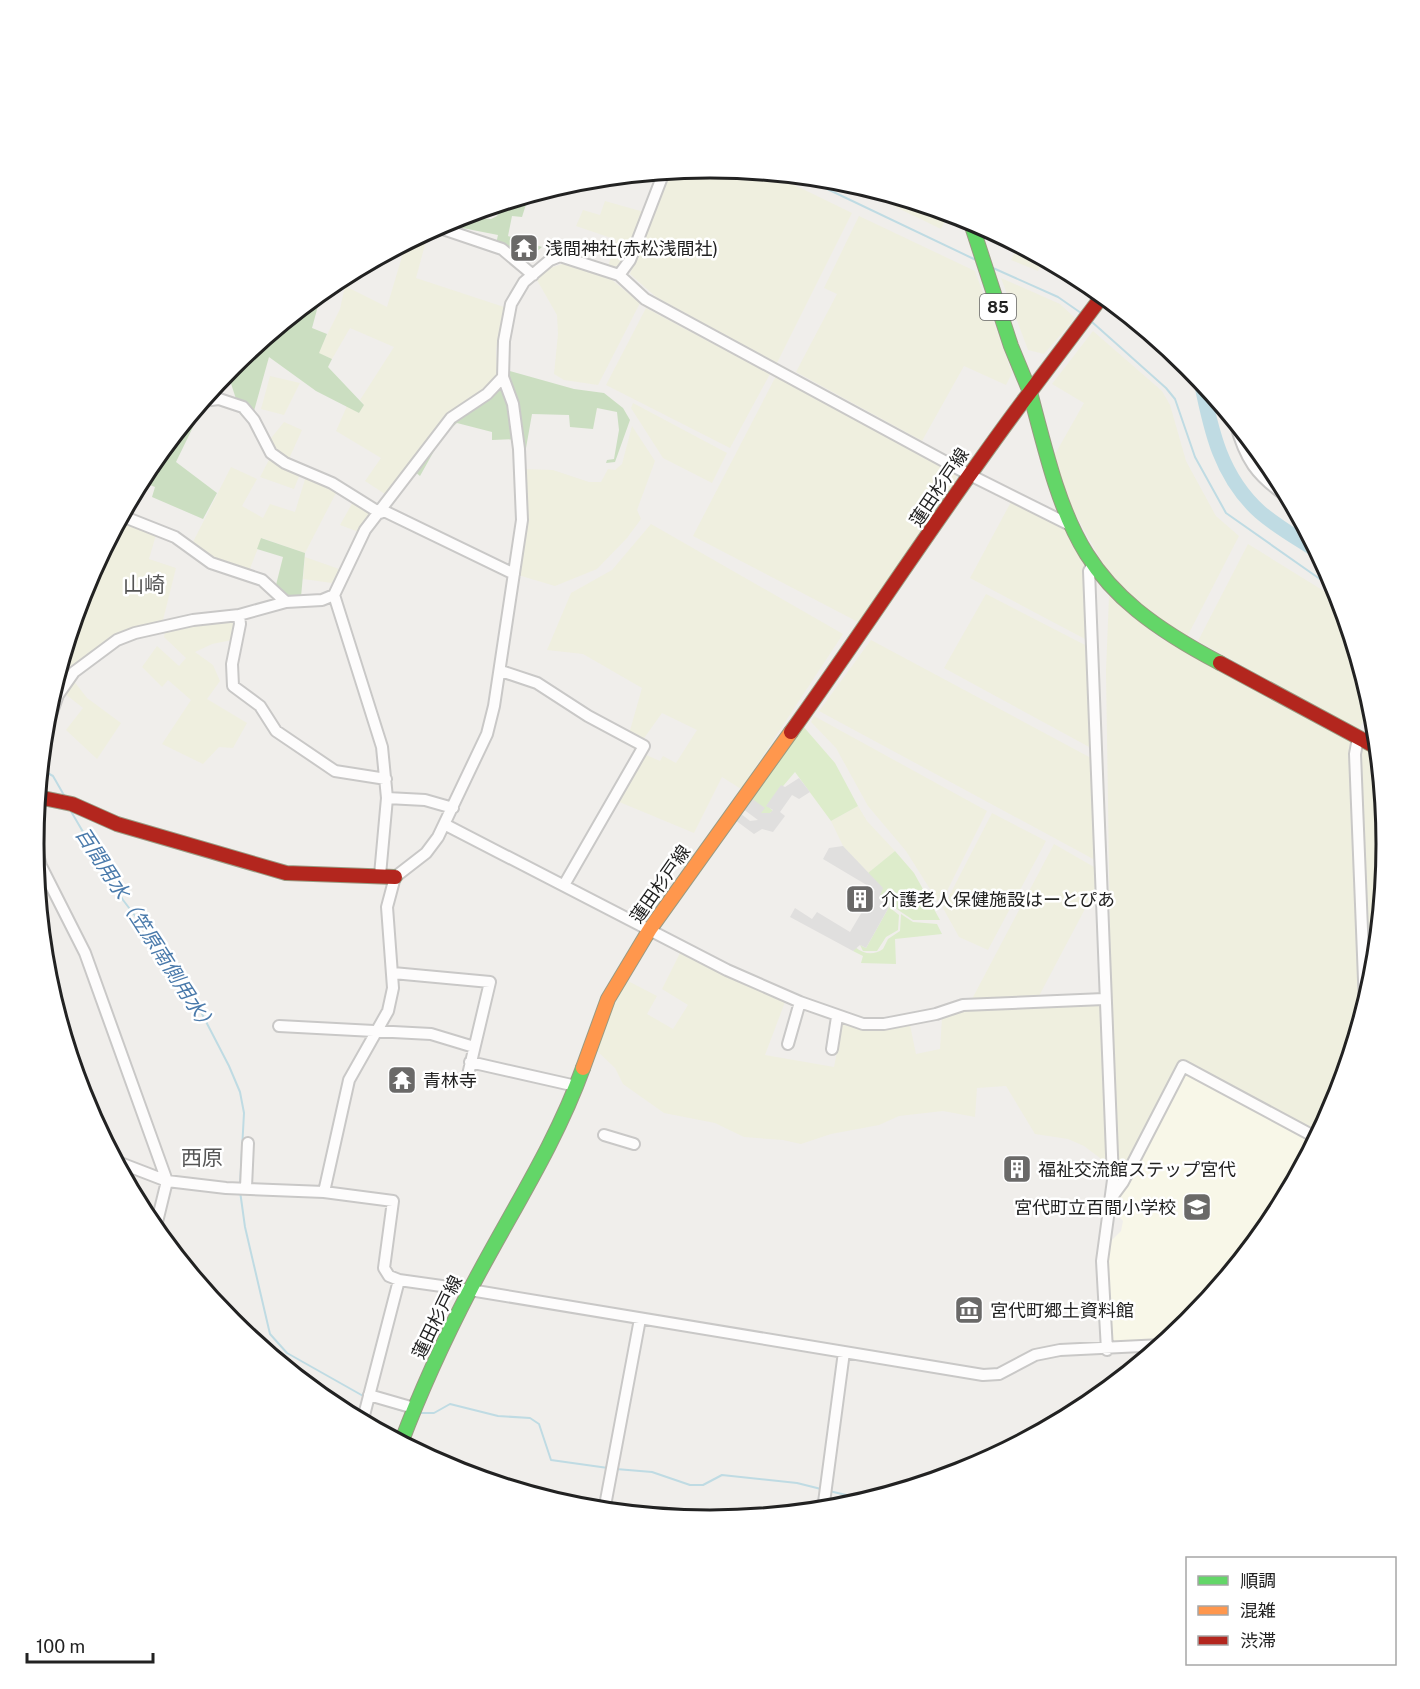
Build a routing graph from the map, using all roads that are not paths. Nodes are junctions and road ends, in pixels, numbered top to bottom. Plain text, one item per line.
1 (661, 180) edge
2 (450, 231) edge
3 (974, 233) edge
4 (533, 275) junction
5 (619, 275) junction
6 (1098, 303) edge
7 (503, 377) junction
8 (1030, 392) junction
9 (214, 400) edge
10 (1244, 446) edge
11 (968, 474) junction
12 (1272, 486) edge
13 (381, 512) junction
14 (129, 519) edge
15 (1070, 525) junction
16 (1092, 566) junction
17 (514, 574) junction
18 (334, 595) junction
19 (286, 602) junction
20 (238, 615) junction
21 (501, 671) junction
22 (63, 683) edge
23 (1358, 738) junction
24 (1369, 743) edge
25 (386, 779) junction
26 (45, 798) edge
27 (387, 798) junction
28 (453, 808) junction
29 (446, 825) junction
30 (45, 873) edge
31 (380, 875) junction
32 (395, 876) junction
33 (564, 885) junction
34 (650, 929) junction
35 (393, 973) junction
36 (1364, 976) edge
37 (1104, 999) junction
38 (800, 1002) junction
39 (837, 1017) junction
40 (279, 1026) dead end
41 (376, 1031) junction
42 (788, 1044) dead end
43 (474, 1047) junction
44 (832, 1049) dead end
45 (470, 1062) junction
46 (467, 1079) dead end
47 (576, 1086) junction
48 (1310, 1134) edge
49 (604, 1135) dead end
50 (248, 1143) dead end
51 (634, 1144) dead end
52 (126, 1165) edge
53 (167, 1181) junction
54 (246, 1187) junction
55 (324, 1192) junction
56 (1112, 1197) junction
57 (157, 1217) edge
58 (399, 1280) junction
59 (470, 1290) junction
60 (640, 1318) junction
61 (1149, 1346) edge
62 (1107, 1350) junction
63 (844, 1352) junction
64 (369, 1395) junction
65 (414, 1408) junction
66 (364, 1414) edge
67 (404, 1436) edge
68 (824, 1501) edge
69 (606, 1502) edge

1 - 5 street
2 - 4 street
3 - 8 main road, 85
4 - 5 street
4 - 7 street
5 - 11 street
6 - 8 main road, 蓮田杉戸線
7 - 13 street
7 - 17 street
8 - 11 main road, 蓮田杉戸線
8 - 15 main road
9 - 13 street
10 - 12 street
11 - 15 street
11 - 34 main road, 蓮田杉戸線
13 - 17 street
13 - 18 street
14 - 19 street
15 - 16 main road
16 - 23 main road
16 - 37 street
17 - 21 street
18 - 19 street
18 - 25 street
19 - 20 street
20 - 22 street
20 - 25 street
21 - 28 street
21 - 33 street
23 - 24 main road
23 - 36 street
25 - 27 street
26 - 31 main road
27 - 28 street
27 - 31 street
28 - 29 street
29 - 32 street
29 - 33 street
30 - 53 street
31 - 32 main road
32 - 35 street
33 - 34 street
34 - 38 street
34 - 47 main road, 蓮田杉戸線
35 - 41 street
35 - 43 street
37 - 39 street
37 - 56 street
38 - 39 street
38 - 42 street
39 - 44 street
40 - 41 street
41 - 43 street
41 - 55 street
43 - 45 street
45 - 46 street
45 - 47 street
47 - 59 main road, 蓮田杉戸線
48 - 56 street
49 - 51 street
50 - 54 street
52 - 53 street
53 - 54 street
53 - 57 street
54 - 55 street
55 - 58 street
56 - 62 street
58 - 59 street
58 - 64 street
59 - 60 street
59 - 65 main road, 蓮田杉戸線
60 - 63 street
60 - 69 street
61 - 62 street
62 - 63 street
63 - 68 street
64 - 65 street
64 - 66 street
65 - 67 main road, 蓮田杉戸線

